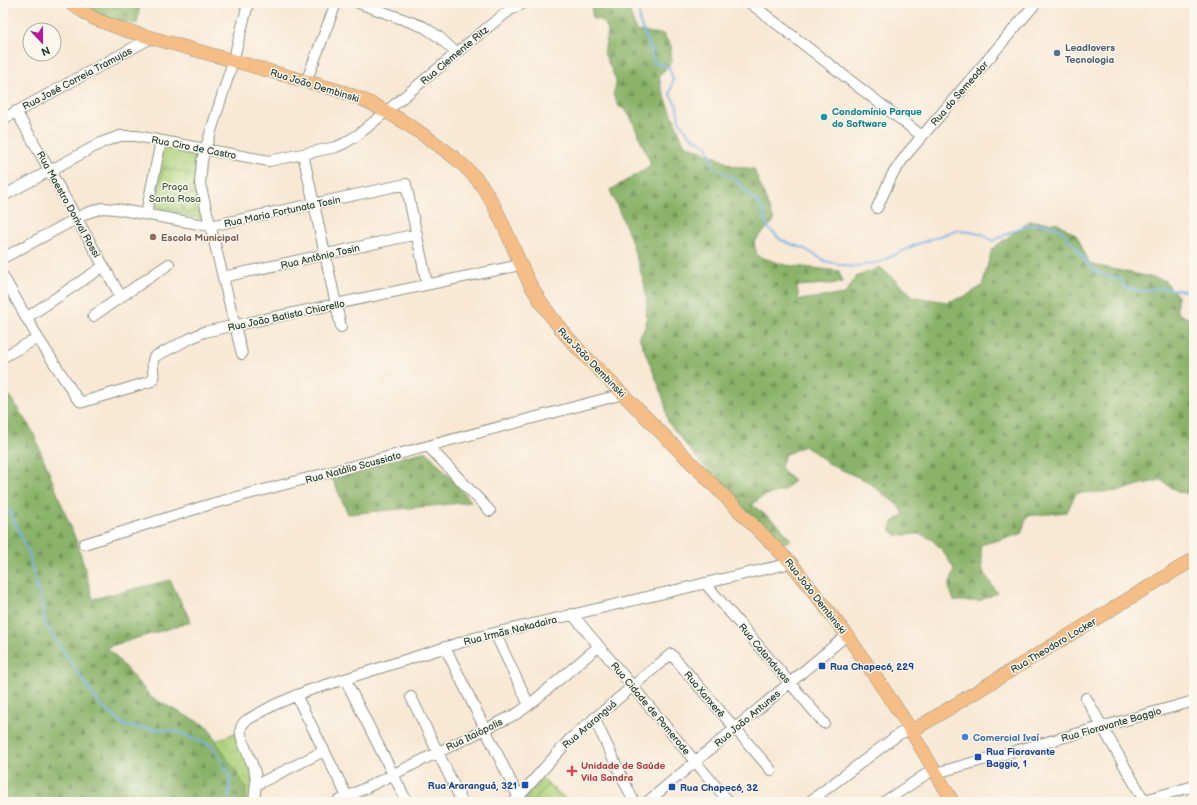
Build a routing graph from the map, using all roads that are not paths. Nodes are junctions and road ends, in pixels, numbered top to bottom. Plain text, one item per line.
1 (70, 3) edge
2 (244, 3) edge
3 (336, 3) edge
4 (359, 3) edge
5 (524, 3) edge
6 (750, 3) edge
7 (1036, 3) edge
8 (151, 38) junction
9 (456, 53) junction
10 (233, 61) junction
11 (306, 82) junction
12 (16, 111) junction
13 (387, 111) junction
14 (3, 119) edge
15 (922, 136) junction
16 (161, 141) junction
17 (205, 149) junction
18 (303, 154) junction
19 (50, 171) junction
20 (3, 196) edge
21 (314, 204) junction
22 (877, 208) dead end
23 (146, 214) junction
24 (76, 218) junction
25 (210, 226) junction
26 (417, 234) junction
27 (325, 254) junction
28 (3, 258) edge
29 (169, 264) dead end
30 (520, 264) junction
31 (104, 266) junction
32 (3, 276) edge
33 (223, 277) junction
34 (427, 284) junction
35 (121, 297) junction
36 (336, 304) junction
37 (93, 316) dead end
38 (26, 318) junction
39 (235, 325) junction
40 (341, 327) dead end
41 (38, 338) junction
42 (242, 354) dead end
43 (3, 357) edge
44 (623, 394) junction
45 (428, 446) junction
46 (490, 511) dead end
47 (84, 544) dead end
48 (1194, 559) edge
49 (791, 563) junction
50 (705, 583) junction
51 (572, 614) junction
52 (494, 633) junction
53 (847, 635) junction
54 (599, 646) junction
55 (445, 647) junction
56 (671, 654) joint
57 (346, 679) junction
58 (790, 682) junction
59 (632, 686) junction
60 (296, 696) junction
61 (411, 697) dead end
62 (1086, 698) dead end
63 (1194, 701) edge
64 (529, 705) junction
65 (594, 718) junction
66 (824, 723) dead end
67 (1102, 726) junction
68 (735, 728) junction
69 (485, 729) junction
70 (912, 731) junction
71 (324, 751) junction
72 (438, 752) junction
73 (695, 762) junction
74 (770, 770) dead end
75 (935, 771) junction
76 (393, 774) junction
77 (256, 785) junction
78 (1194, 786) edge
79 (349, 799) edge
80 (516, 800) edge
81 (951, 801) edge
82 (1143, 801) edge
83 (254, 802) edge
84 (337, 802) edge
85 (406, 802) edge
86 (462, 802) edge
87 (634, 802) edge
88 (647, 802) edge
89 (729, 802) edge
90 (808, 802) edge
91 (884, 802) edge

1 - 8 main road, Rua João Dembinski
2 - 10 street
3 - 11 street
4 - 9 street
5 - 9 street, Rua Clemente Ritz
6 - 15 street
7 - 15 street, Rua do Semeador
8 - 10 main road, Rua João Dembinski
8 - 12 street, Rua José Correia Tramujas
9 - 13 street, Rua Clemente Ritz
10 - 11 main road, Rua João Dembinski
10 - 17 street
11 - 13 main road, Rua João Dembinski
12 - 14 street, Rua José Correia Tramujas
12 - 19 street, Rua Maestro Dorival Rossi
13 - 18 street, Rua Ciro de Castro
13 - 30 main road, Rua João Dembinski
15 - 22 street, Rua do Semeador
16 - 17 street, Rua Ciro de Castro
16 - 19 street, Rua Ciro de Castro
16 - 23 street
17 - 18 street, Rua Ciro de Castro
17 - 25 street
18 - 21 street
19 - 20 street, Rua Ciro de Castro
19 - 24 street, Rua Maestro Dorival Rossi
21 - 25 street, Rua Maria Fortunata Tosin
21 - 26 street, Rua Maria Fortunata Tosin
21 - 27 street
23 - 24 street, Rua Maria Fortunata Tosin
23 - 25 street, Rua Maria Fortunata Tosin
24 - 28 street, Rua Maria Fortunata Tosin
24 - 31 street, Rua Maestro Dorival Rossi
25 - 33 street
26 - 27 street, Rua Antônio Tosin
26 - 34 street
27 - 33 street, Rua Antônio Tosin
27 - 36 street
29 - 35 street
30 - 34 street, Rua João Batista Chiarello
30 - 44 main road, Rua João Dembinski
31 - 35 street, Rua Maestro Dorival Rossi
31 - 38 street
32 - 38 street
33 - 39 street
34 - 36 street, Rua João Batista Chiarello
35 - 37 street
36 - 39 street, Rua João Batista Chiarello
36 - 40 street
38 - 41 street
39 - 41 street, Rua João Batista Chiarello
39 - 42 street
41 - 43 street
44 - 45 street, Rua Natálio Scussiato
44 - 49 main road, Rua João Dembinski
45 - 46 street
45 - 47 street, Rua Natálio Scussiato
48 - 70 main road, Rua Theodoro Locker
49 - 50 street, Rua Irmãs Nakadaira
49 - 53 main road, Rua João Dembinski
50 - 51 street, Rua Irmãs Nakadaira
50 - 58 street, Rua Catanduvas
51 - 52 street, Rua Irmãs Nakadaira
51 - 54 street, Rua Cidade de Pomerode
52 - 55 street, Rua Irmãs Nakadaira
52 - 64 street
53 - 58 street, Rua João Antunes
53 - 70 main road, Rua João Dembinski
54 - 59 street, Rua Cidade de Pomerode
54 - 64 street, Rua Itaiópolis
55 - 57 street, Rua Irmãs Nakadaira
55 - 69 street
56 - 59 street, Rua Araranguá
56 - 68 street, Rua Xanxerê
57 - 60 street, Rua Irmãs Nakadaira
57 - 76 street
58 - 66 street, Rua Catanduvas
58 - 68 street, Rua João Antunes
59 - 65 street, Rua Araranguá
59 - 73 street, Rua Cidade de Pomerode
60 - 71 street
60 - 77 street, Rua Irmãs Nakadaira
61 - 72 street
62 - 67 street
63 - 67 street, Rua Fioravante Baggio
64 - 69 street, Rua Itaiópolis
65 - 80 street, Rua Araranguá
65 - 87 street
67 - 75 street, Rua Fioravante Baggio
67 - 82 street
68 - 73 street, Rua João Antunes
68 - 74 street, Rua Xanxerê
69 - 72 street, Rua Itaiópolis
69 - 80 street
70 - 75 main road, Rua João Dembinski
70 - 90 street
71 - 77 street
71 - 79 street
72 - 76 street, Rua Itaiópolis
72 - 86 street
73 - 88 street, Rua João Antunes
73 - 89 street, Rua Cidade de Pomerode
75 - 81 main road, Rua João Dembinski
75 - 91 street, Rua Fioravante Baggio
76 - 79 street, Rua Itaiópolis
76 - 85 street
77 - 83 street
78 - 82 street
79 - 84 street, Rua Itaiópolis

